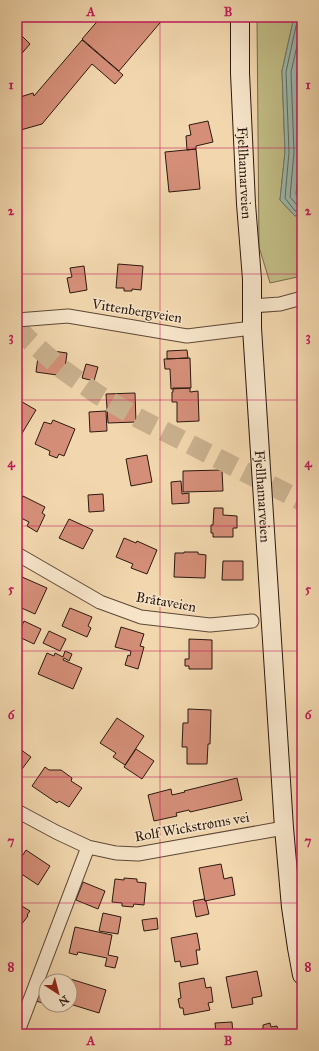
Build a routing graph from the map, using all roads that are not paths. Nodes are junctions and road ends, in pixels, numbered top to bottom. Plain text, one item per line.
1 (240, 17) edge
2 (302, 298) edge
3 (252, 306) junction
4 (17, 320) edge
5 (252, 328) junction
6 (17, 554) edge
7 (252, 620) dead end
8 (17, 811) edge
9 (284, 828) junction
10 (88, 847) junction
11 (302, 975) edge
12 (17, 1034) edge

1 - 3 main road, Fjellhamarveien
2 - 3 street
3 - 5 main road, Fjellhamarveien
4 - 5 street, Vittenbergveien
5 - 9 main road, Fjellhamarveien
6 - 7 street, Bråtaveien
8 - 10 street, Rolf Wickstrøms vei
9 - 10 street, Rolf Wickstrøms vei
9 - 11 main road, Fjellhamarveien
10 - 12 street

